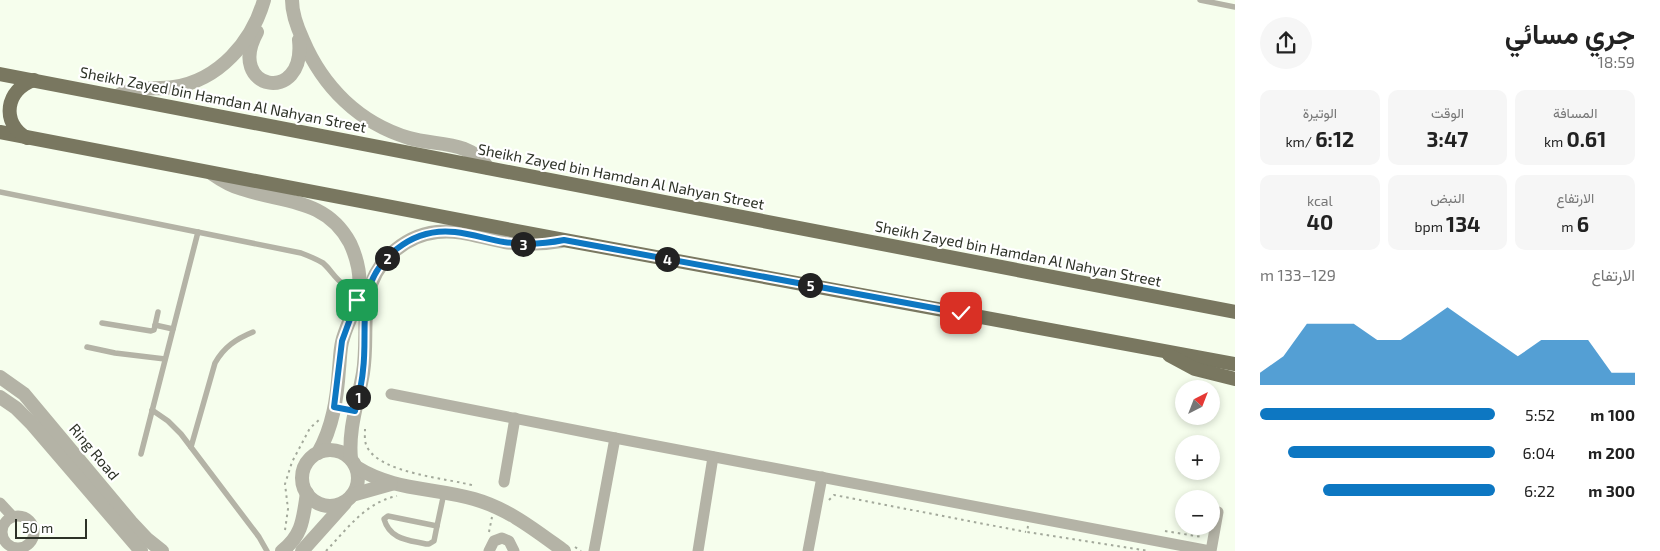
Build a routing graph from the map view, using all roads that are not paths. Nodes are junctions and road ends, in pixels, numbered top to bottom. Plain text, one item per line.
1 (292, 0) edge
2 (1200, 0) edge
3 (262, 5) edge
4 (1235, 7) edge
5 (297, 28) junction
6 (0, 74) edge
7 (34, 80) junction
8 (117, 96) junction
9 (0, 132) edge
10 (28, 138) junction
11 (488, 168) junction
12 (211, 173) junction
13 (0, 192) edge
14 (198, 232) junction
15 (564, 240) junction
16 (359, 283) junction
17 (1235, 303) edge
18 (1194, 304) junction
19 (158, 312) dead end
20 (1235, 312) edge
21 (102, 323) dead end
22 (155, 325) junction
23 (173, 329) junction
24 (253, 332) dead end
25 (87, 347) dead end
26 (1160, 350) junction
27 (165, 359) junction
28 (1235, 364) edge
29 (0, 377) edge
30 (1235, 379) edge
31 (391, 394) dead end
32 (0, 397) edge
33 (152, 410) junction
34 (355, 411) junction
35 (333, 414) junction
36 (515, 418) junction
37 (615, 438) junction
38 (191, 447) junction
39 (318, 453) junction
40 (141, 454) dead end
41 (713, 457) junction
42 (353, 463) junction
43 (822, 477) junction
44 (504, 482) dead end
45 (392, 484) junction
46 (307, 493) junction
47 (444, 493) junction
48 (350, 498) junction
49 (0, 503) edge
50 (13, 517) dead end
51 (437, 526) junction
52 (1214, 535) edge
53 (298, 545) edge
54 (141, 551) edge
55 (162, 551) edge
56 (267, 551) edge
57 (282, 551) edge
58 (490, 551) edge
59 (514, 551) edge
60 (564, 551) edge
61 (594, 551) edge
62 (698, 551) edge
63 (808, 551) edge
64 (1211, 551) edge

1 - 5 street
2 - 4 lane
3 - 5 street
3 - 8 street
5 - 11 street
6 - 7 main road, Sheikh Zayed bin Hamdan Al Nahyan Street
7 - 8 main road, Sheikh Zayed bin Hamdan Al Nahyan Street
7 - 10 main road
8 - 11 main road, Sheikh Zayed bin Hamdan Al Nahyan Street
9 - 10 main road
10 - 12 main road
11 - 18 main road, Sheikh Zayed bin Hamdan Al Nahyan Street
12 - 15 main road
12 - 16 street
13 - 14 lane
14 - 16 lane
14 - 23 lane
15 - 26 main road
15 - 34 street
16 - 35 street
17 - 18 main road
18 - 20 main road, Sheikh Zayed bin Hamdan Al Nahyan Street
19 - 22 lane
21 - 22 lane
22 - 23 lane
23 - 27 lane
24 - 38 lane
25 - 27 lane
26 - 28 main road
26 - 30 main road
27 - 33 lane
29 - 55 street, Ring Road
31 - 36 street
32 - 54 street, Ring Road
33 - 38 lane
33 - 40 lane
34 - 35 street
34 - 42 street
35 - 39 street
36 - 37 street
36 - 44 street
37 - 41 street
37 - 61 street
38 - 56 lane
39 - 42 street
39 - 46 street
41 - 43 street
41 - 62 street
42 - 45 street
42 - 48 street
43 - 63 street
43 - 64 street
45 - 47 street
45 - 48 street
46 - 48 street
46 - 53 street
47 - 51 lane
47 - 60 street
48 - 53 street
49 - 50 street
51 - 51 lane
52 - 64 street
53 - 57 street
58 - 59 street

